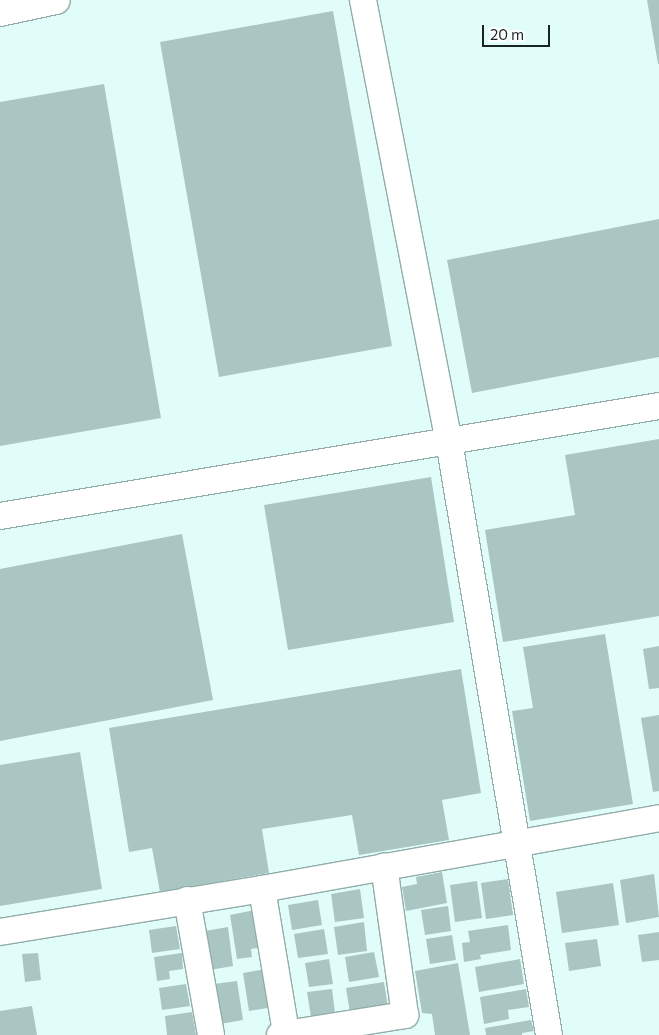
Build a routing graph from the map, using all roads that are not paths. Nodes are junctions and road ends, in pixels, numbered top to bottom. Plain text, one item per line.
1 (56, 0) edge
2 (363, 0) edge
3 (0, 12) edge
4 (659, 406) edge
5 (449, 441) junction
6 (0, 516) edge
7 (659, 818) edge
8 (515, 844) junction
9 (384, 866) junction
10 (262, 889) junction
11 (187, 900) junction
12 (0, 932) edge
13 (283, 1034) edge
14 (212, 1035) edge
15 (549, 1035) edge

1 - 3 main road
2 - 5 street
4 - 5 street
5 - 6 street
5 - 8 street
7 - 8 street
8 - 9 street
8 - 15 street
9 - 10 street
9 - 13 street
10 - 11 street
10 - 13 street
11 - 12 street
11 - 14 street

